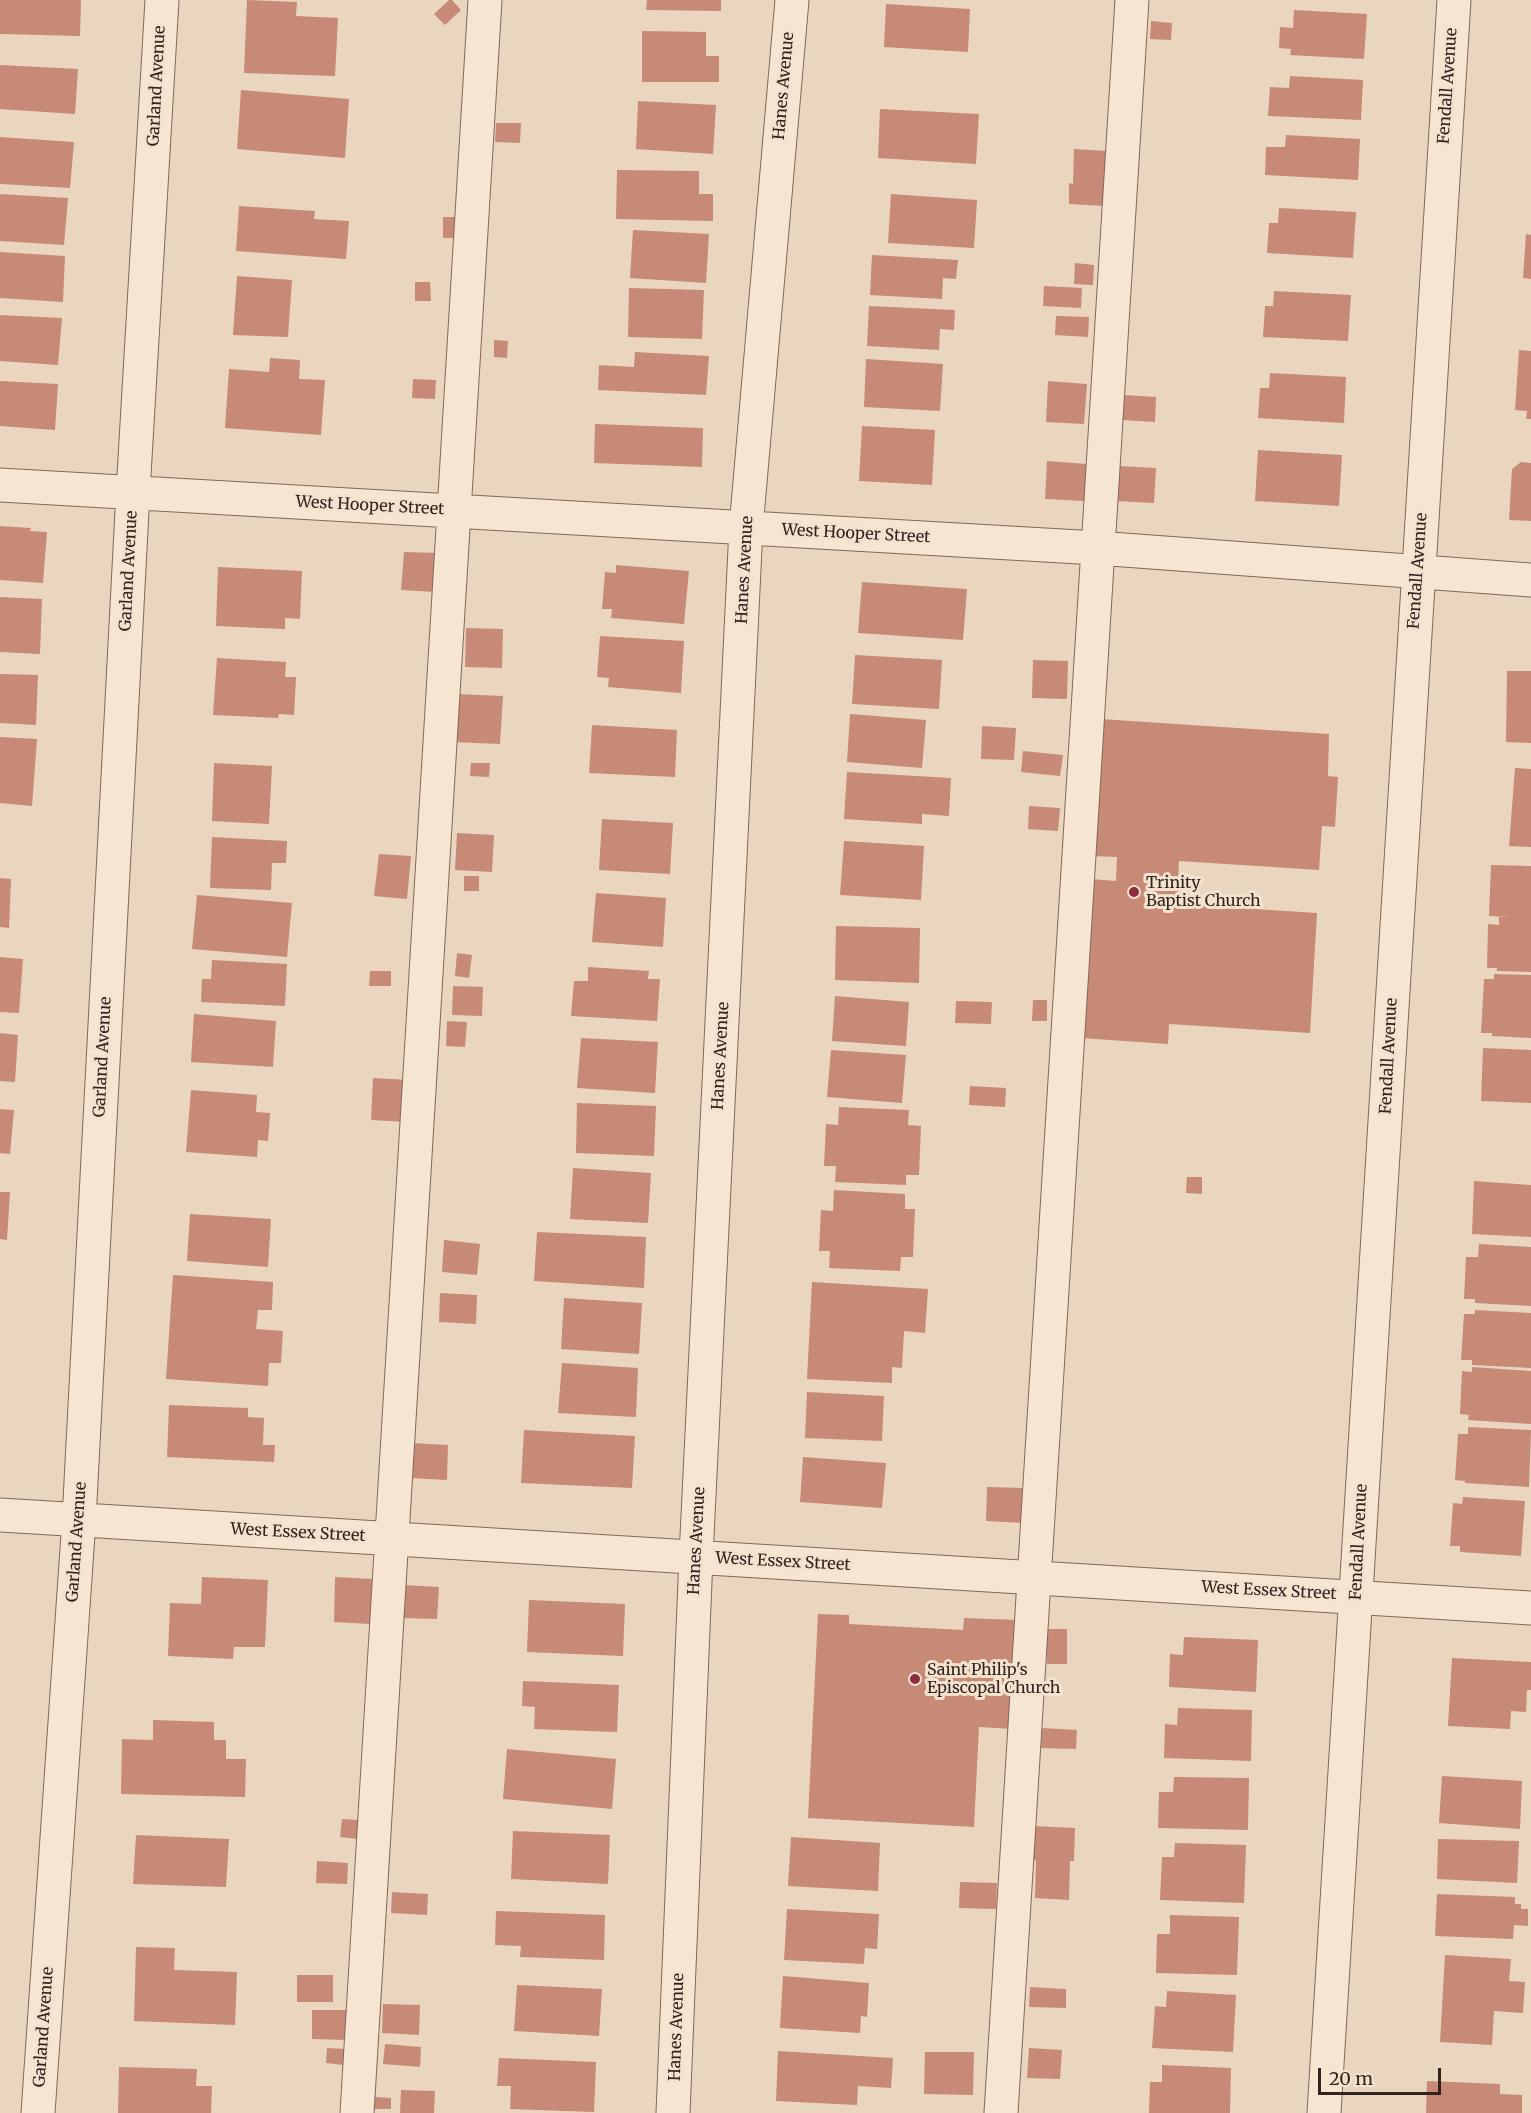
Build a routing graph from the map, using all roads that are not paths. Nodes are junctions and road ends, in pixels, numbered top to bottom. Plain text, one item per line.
1 (162, 0) edge
2 (485, 0) edge
3 (792, 0) edge
4 (1132, 0) edge
5 (1454, 0) edge
6 (0, 485) edge
7 (133, 492) junction
8 (455, 510) junction
9 (746, 528) junction
10 (1097, 548) junction
11 (1418, 572) junction
12 (1531, 580) edge
13 (0, 1515) edge
14 (79, 1520) junction
15 (393, 1539) junction
16 (696, 1557) junction
17 (1034, 1578) junction
18 (1356, 1597) junction
19 (1531, 1608) edge
20 (38, 2113) edge
21 (357, 2113) edge
22 (673, 2113) edge
23 (1001, 2113) edge
24 (1324, 2113) edge

1 - 7 street, Garland Avenue
2 - 8 street
3 - 9 street, Hanes Avenue
4 - 10 street
5 - 11 street, Fendall Avenue
6 - 7 street, West Hooper Street
7 - 8 street, West Hooper Street
7 - 14 street, Garland Avenue
8 - 9 street, West Hooper Street
8 - 15 street
9 - 10 street, West Hooper Street
9 - 16 street, Hanes Avenue
10 - 11 street, West Hooper Street
10 - 17 street
11 - 12 street, West Hooper Street
11 - 18 street, Fendall Avenue
13 - 14 street, West Essex Street
14 - 15 street, West Essex Street
14 - 20 street, Garland Avenue
15 - 16 street, West Essex Street
15 - 21 street
16 - 17 street, West Essex Street
16 - 22 street, Hanes Avenue
17 - 18 street, West Essex Street
17 - 23 street
18 - 19 street, West Essex Street
18 - 24 street, Fendall Avenue

